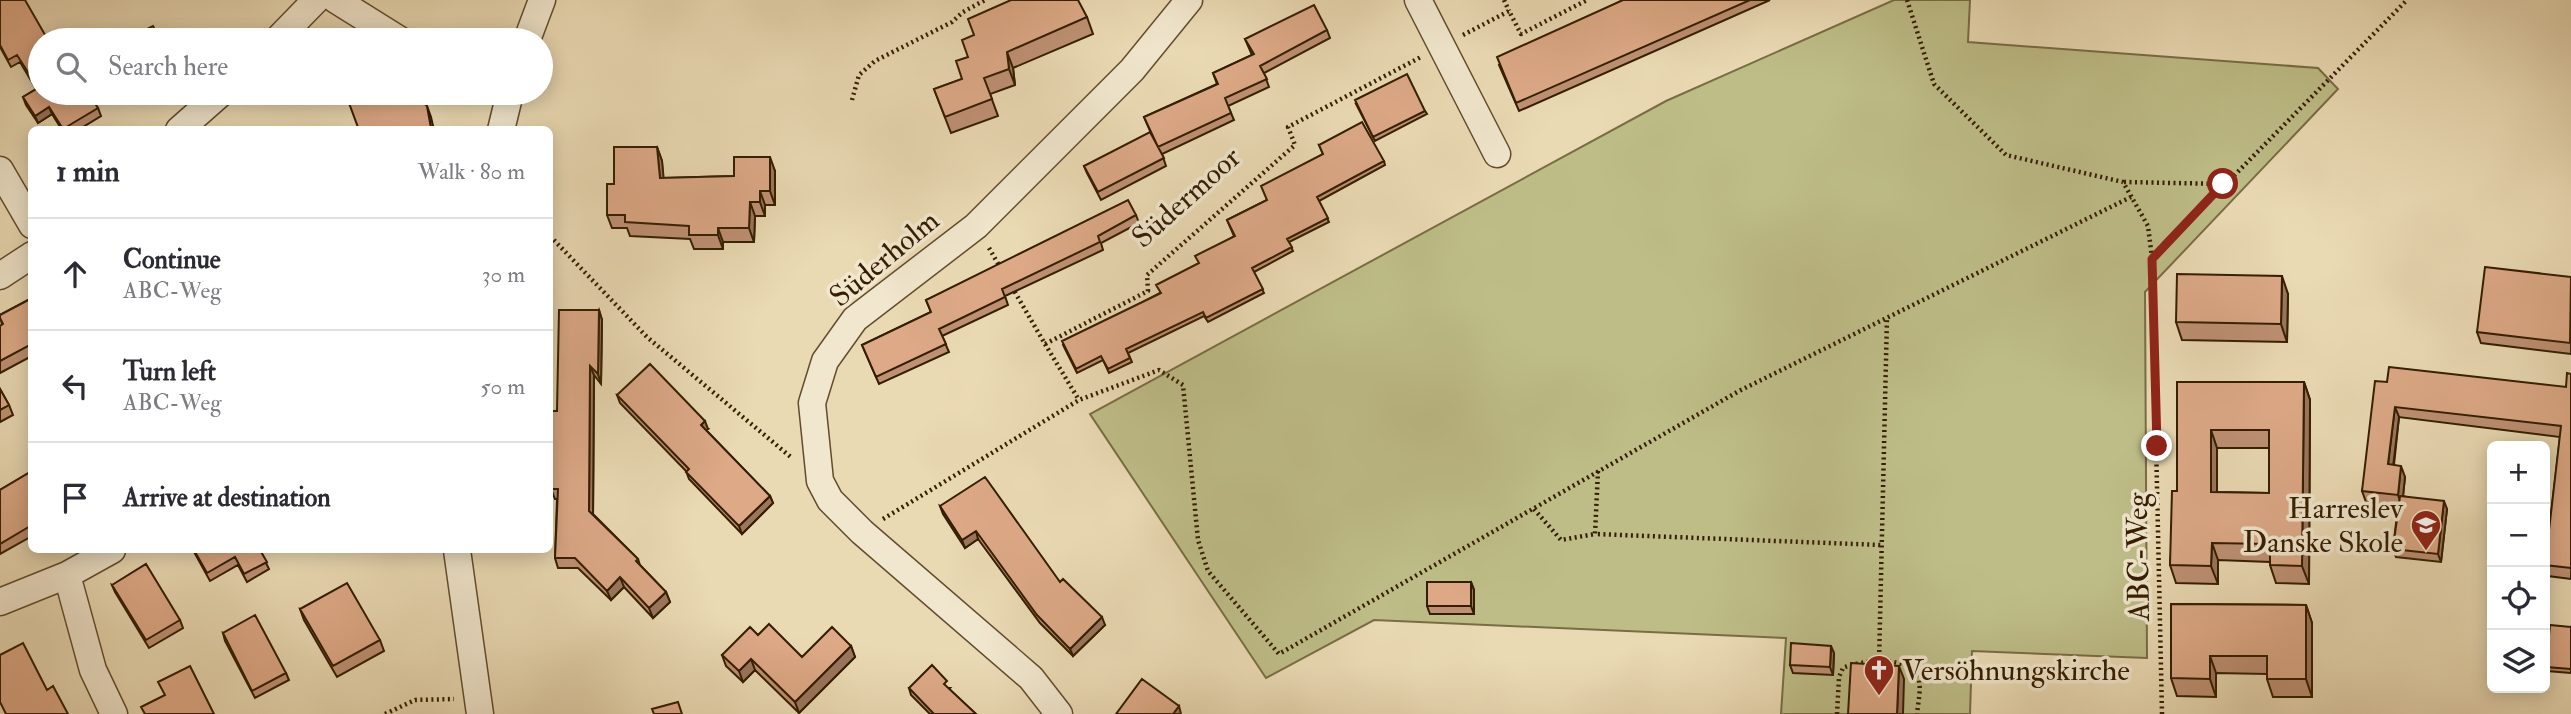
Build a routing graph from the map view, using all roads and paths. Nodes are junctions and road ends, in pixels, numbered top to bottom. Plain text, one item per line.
1 (316, 0) edge
2 (336, 0) edge
3 (541, 0) edge
4 (985, 0) edge
5 (1189, 0) edge
6 (1418, 0) edge
7 (1504, 0) edge
8 (1587, 0) edge
9 (1907, 0) edge
10 (2407, 0) edge
11 (1509, 11) junction
12 (289, 28) edge
13 (381, 28) edge
14 (531, 28) edge
15 (1441, 46) junction
16 (852, 100) dead end
17 (207, 105) edge
18 (507, 105) edge
19 (184, 126) edge
20 (502, 126) edge
21 (1497, 154) dead end
22 (0, 170) edge
23 (2123, 182) junction
24 (2223, 184) junction
25 (2131, 197) junction
26 (28, 218) edge
27 (976, 226) junction
28 (553, 239) edge
29 (28, 258) edge
30 (2152, 259) junction
31 (1004, 273) edge
32 (0, 276) edge
33 (1011, 285) edge
34 (1887, 317) junction
35 (1045, 344) junction
36 (1079, 400) junction
37 (1598, 471) junction
38 (820, 481) junction
39 (1534, 508) junction
40 (862, 532) junction
41 (1595, 534) junction
42 (1881, 545) junction
43 (107, 553) edge
44 (457, 553) edge
45 (67, 575) junction
46 (0, 602) edge
47 (1879, 663) junction
48 (479, 706) edge
49 (114, 714) edge
50 (385, 714) edge
51 (1059, 714) edge
52 (1837, 714) edge
53 (1917, 714) edge
54 (2162, 714) edge

1 - 12 street
2 - 13 street
3 - 14 street
4 - 16 path
5 - 27 street, Süderholm
6 - 15 street
7 - 11 path
8 - 11 path
9 - 23 path
10 - 24 path
11 - 15 path
15 - 21 street
15 - 35 path, Südermoor
17 - 19 street
18 - 20 street
22 - 26 street
23 - 24 path
23 - 25 path, ABC-Weg
24 - 30 path
25 - 30 path, ABC-Weg
25 - 34 path
27 - 31 path
27 - 38 street, Süderholm
28 - 38 path
29 - 32 street
30 - 54 path, ABC-Weg
33 - 35 path
34 - 37 path
34 - 42 path
35 - 36 path
36 - 39 path
36 - 40 path
37 - 39 path
37 - 41 path
38 - 40 street, Süderholm
39 - 41 path
40 - 51 street, Süderholm
41 - 42 path
42 - 47 path
43 - 45 street
44 - 48 street
45 - 46 street
45 - 49 street
47 - 52 path
47 - 53 path
48 - 50 path

